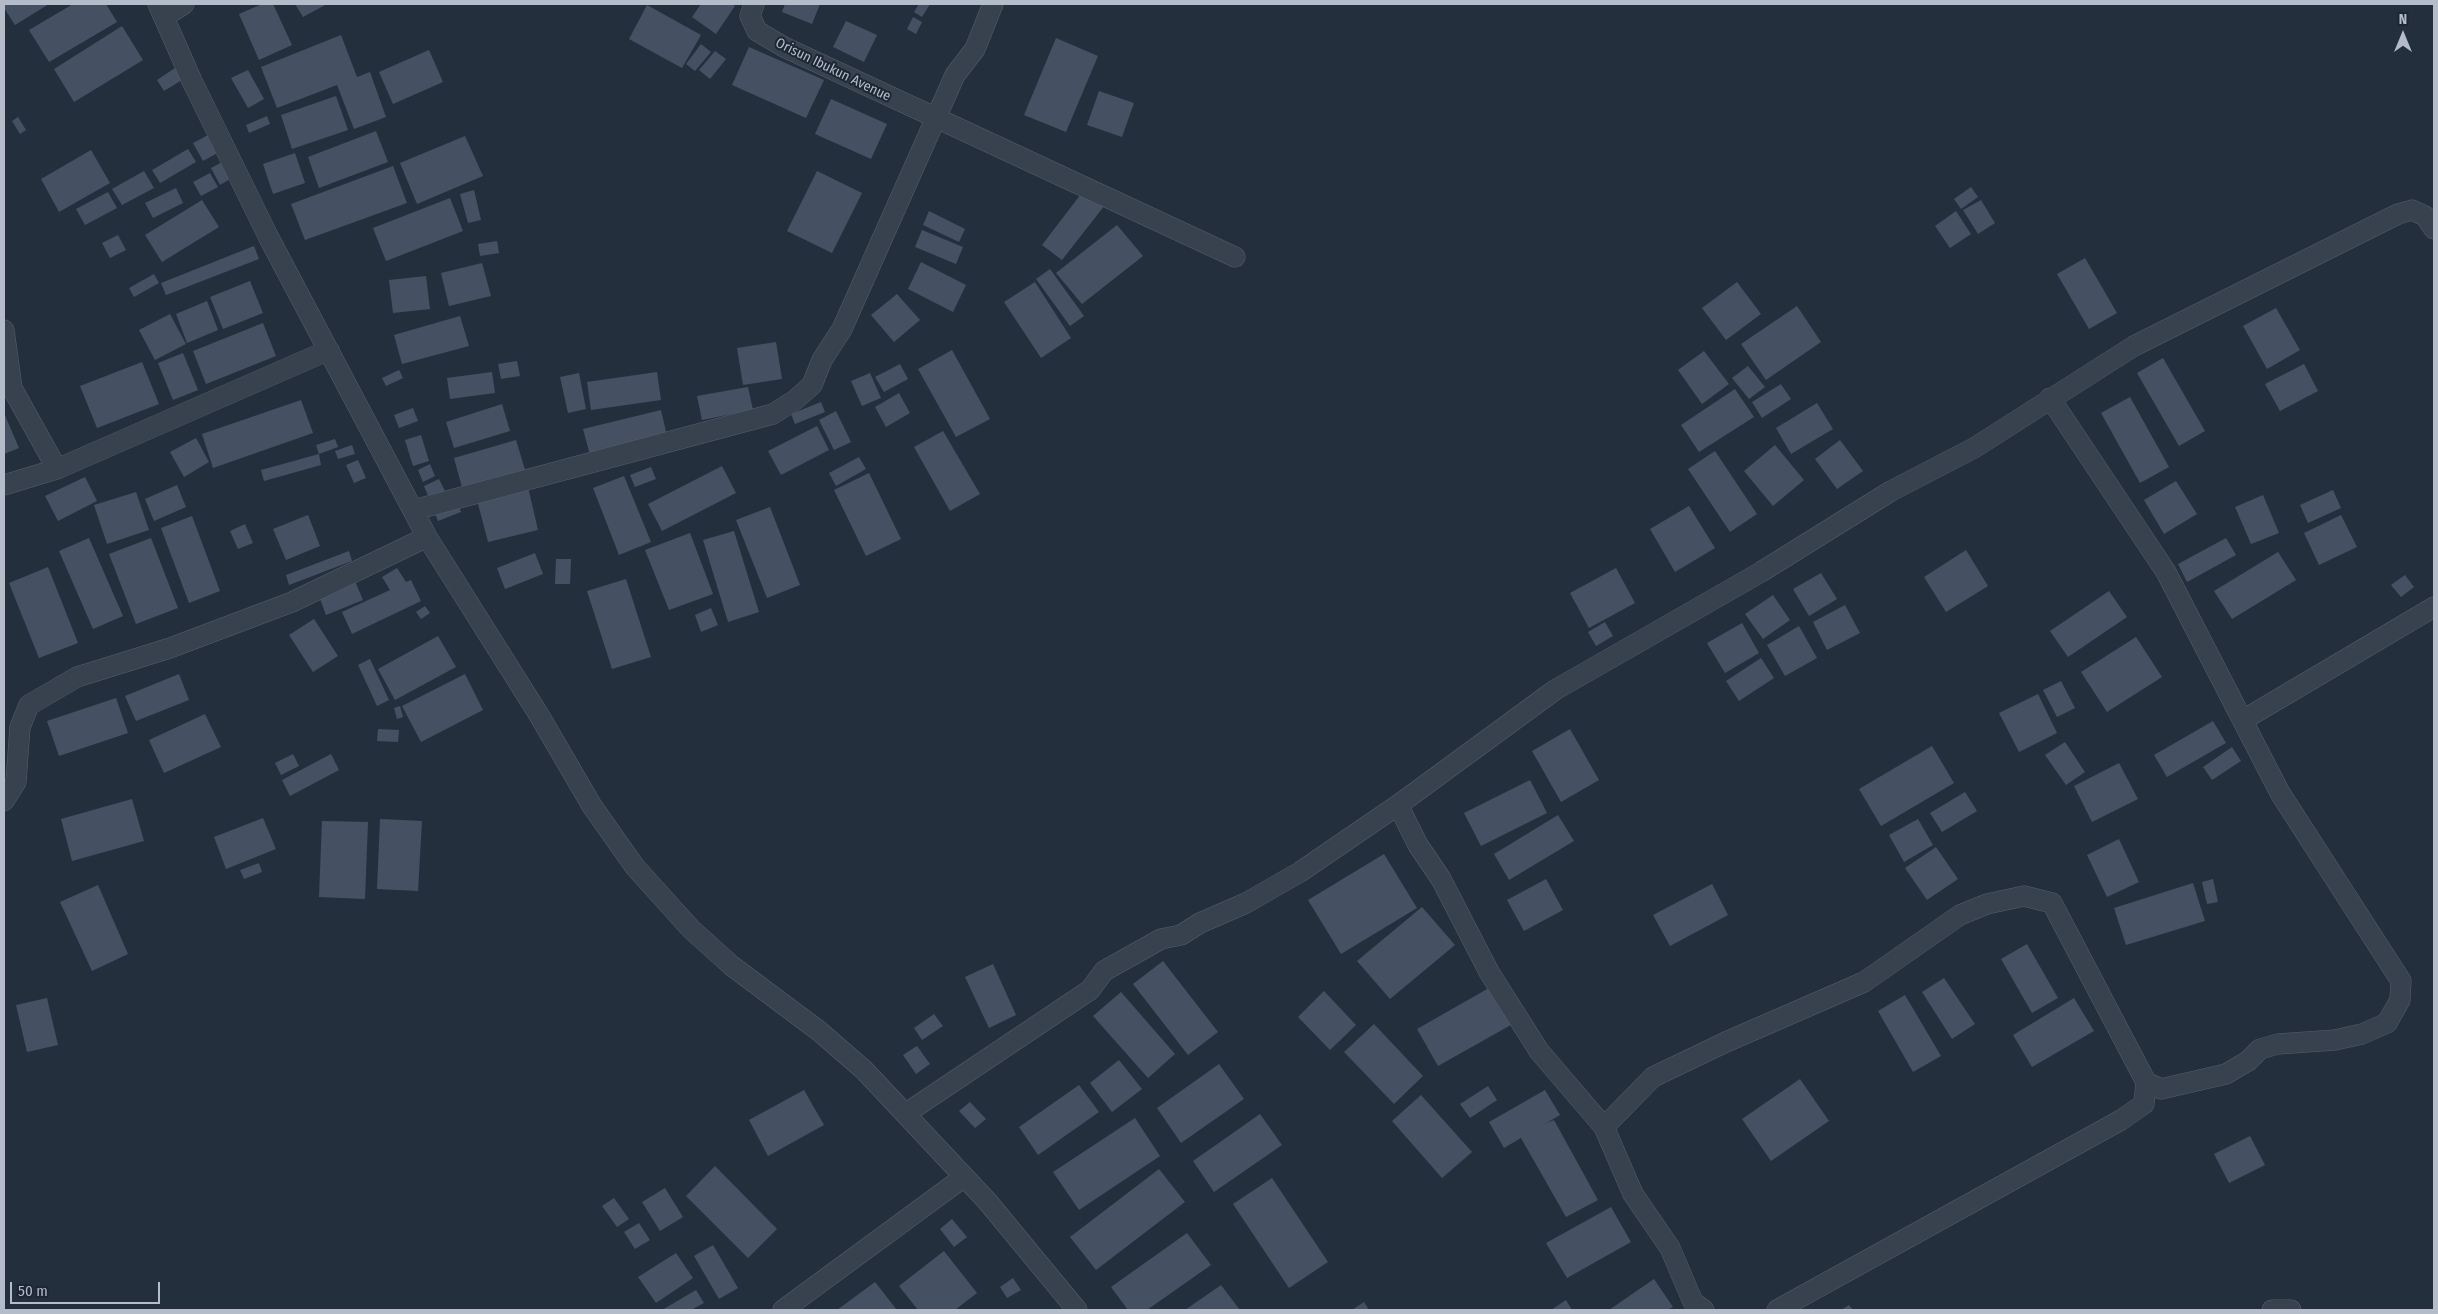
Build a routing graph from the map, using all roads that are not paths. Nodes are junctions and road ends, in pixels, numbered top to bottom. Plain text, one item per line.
1 (184, 4) edge
2 (754, 4) edge
3 (993, 4) edge
4 (162, 10) edge
5 (936, 119) junction
6 (2434, 229) edge
7 (1235, 257) dead end
8 (4, 330) edge
9 (330, 350) junction
10 (2050, 398) junction
11 (57, 469) junction
12 (4, 486) edge
13 (414, 510) junction
14 (427, 537) junction
15 (2434, 607) edge
16 (2243, 720) junction
17 (4, 801) edge
18 (1398, 805) junction
19 (2146, 1082) junction
20 (905, 1114) junction
21 (1604, 1127) junction
22 (964, 1177) junction
23 (783, 1310) edge
24 (1077, 1310) edge
25 (1704, 1310) edge
26 (1777, 1310) edge
27 (2272, 1310) edge
28 (2291, 1310) edge

1 - 4 street
2 - 5 street, Orisun Ibukun Avenue
3 - 5 street
4 - 9 street
5 - 7 street, Orisun Ibukun Avenue
5 - 13 street
6 - 10 street
8 - 11 street
9 - 11 street
9 - 13 street
10 - 16 street
10 - 18 street
11 - 12 street
13 - 14 street
14 - 17 street
14 - 20 street
15 - 16 street
16 - 19 street
18 - 20 street
18 - 21 street
19 - 21 street
19 - 26 street
20 - 22 street
21 - 25 street
22 - 23 street
22 - 24 street
27 - 28 street

